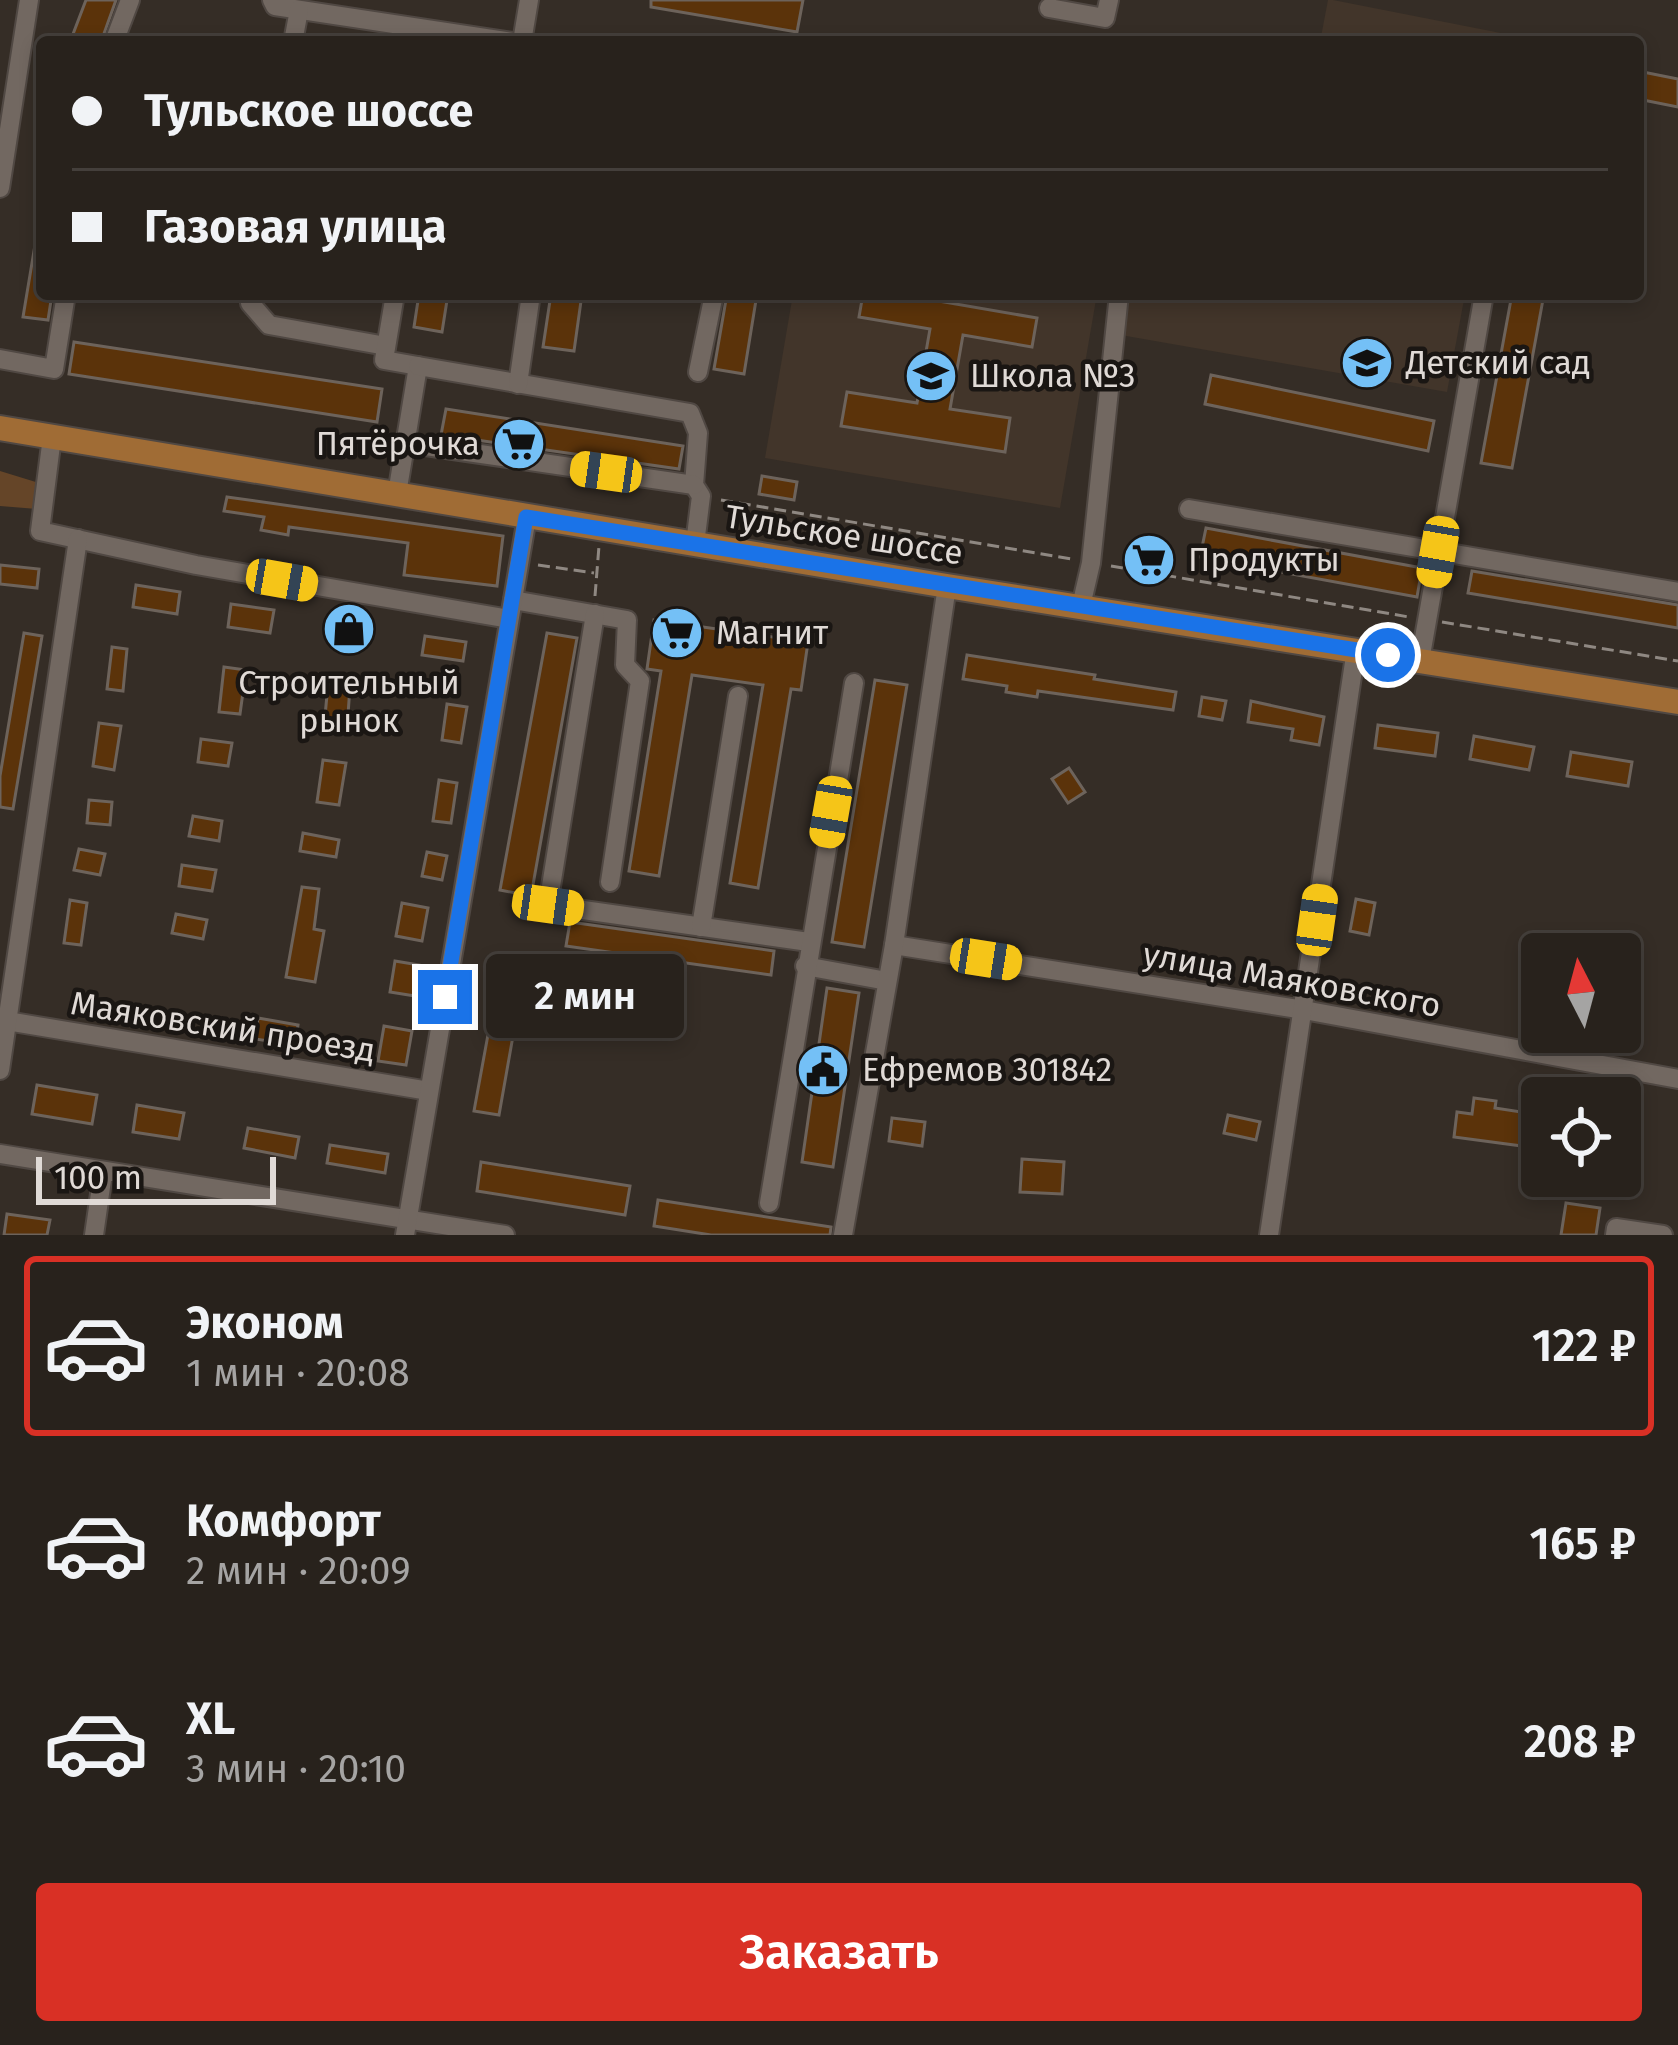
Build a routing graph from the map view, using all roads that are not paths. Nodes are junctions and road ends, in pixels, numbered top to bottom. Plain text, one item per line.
1 (29, 0) edge
2 (130, 0) edge
3 (272, 0) edge
4 (529, 0) edge
5 (1109, 0) edge
6 (1048, 8) dead end
7 (299, 10) junction
8 (117, 36) edge
9 (294, 36) edge
10 (436, 36) edge
11 (523, 36) edge
12 (0, 188) edge
13 (66, 300) edge
14 (251, 300) edge
15 (394, 300) edge
16 (530, 300) edge
17 (713, 300) edge
18 (1118, 300) edge
19 (1483, 300) edge
20 (386, 346) junction
21 (0, 358) edge
22 (418, 366) junction
23 (698, 372) dead end
24 (518, 383) junction
25 (0, 428) edge
26 (52, 437) junction
27 (404, 443) junction
28 (697, 491) junction
29 (397, 494) junction
30 (1190, 509) dead end
31 (526, 517) junction
32 (78, 539) junction
33 (695, 544) junction
34 (1438, 552) junction
35 (947, 586) junction
36 (1678, 592) edge
37 (1081, 606) junction
38 (511, 610) junction
39 (595, 614) junction
40 (1356, 650) junction
41 (1420, 661) junction
42 (854, 683) dead end
43 (738, 696) dead end
44 (1678, 702) edge
45 (610, 882) dead end
46 (700, 927) junction
47 (809, 942) junction
48 (894, 945) junction
49 (805, 966) junction
50 (887, 981) junction
51 (1304, 1010) junction
52 (7, 1022) junction
53 (0, 1070) edge
54 (1678, 1078) edge
55 (429, 1091) junction
56 (0, 1154) edge
57 (103, 1173) junction
58 (770, 1203) dead end
59 (406, 1227) edge
60 (94, 1235) edge
61 (506, 1235) edge
62 (844, 1235) edge
63 (1269, 1235) edge
64 (1615, 1235) edge
65 (1664, 1235) edge

1 - 12 street
2 - 8 street
3 - 7 street
4 - 11 street
5 - 6 street
7 - 9 street
7 - 10 street
13 - 21 street
14 - 20 street
15 - 20 street
16 - 24 street
17 - 23 street
18 - 37 street
19 - 34 street
20 - 22 street
22 - 24 street
22 - 27 street
24 - 28 street
25 - 26 main road, Тульское шоссе
26 - 29 main road, Тульское шоссе
26 - 32 street
27 - 28 street
27 - 29 street
28 - 33 street
29 - 31 main road, Тульское шоссе
30 - 34 street
31 - 33 main road, Тульское шоссе
31 - 38 street
32 - 38 street
32 - 52 street
33 - 35 main road, Тульское шоссе
34 - 36 street
34 - 41 street
35 - 37 main road, Тульское шоссе
35 - 48 street
37 - 40 main road, Тульское шоссе
38 - 39 street
38 - 55 street
39 - 45 street
39 - 46 street
40 - 41 main road, Тульское шоссе
40 - 51 street
41 - 44 main road, Тульское шоссе
42 - 47 street
43 - 46 street
46 - 47 street
47 - 49 street
48 - 50 street
48 - 51 street, улица Маяковского
49 - 50 street
49 - 58 street
50 - 62 street
51 - 54 street, улица Маяковского
51 - 63 street
52 - 53 street
52 - 55 street, Маяковский проезд
55 - 59 street
56 - 57 street
57 - 59 street
57 - 60 street
59 - 61 street
64 - 65 street

